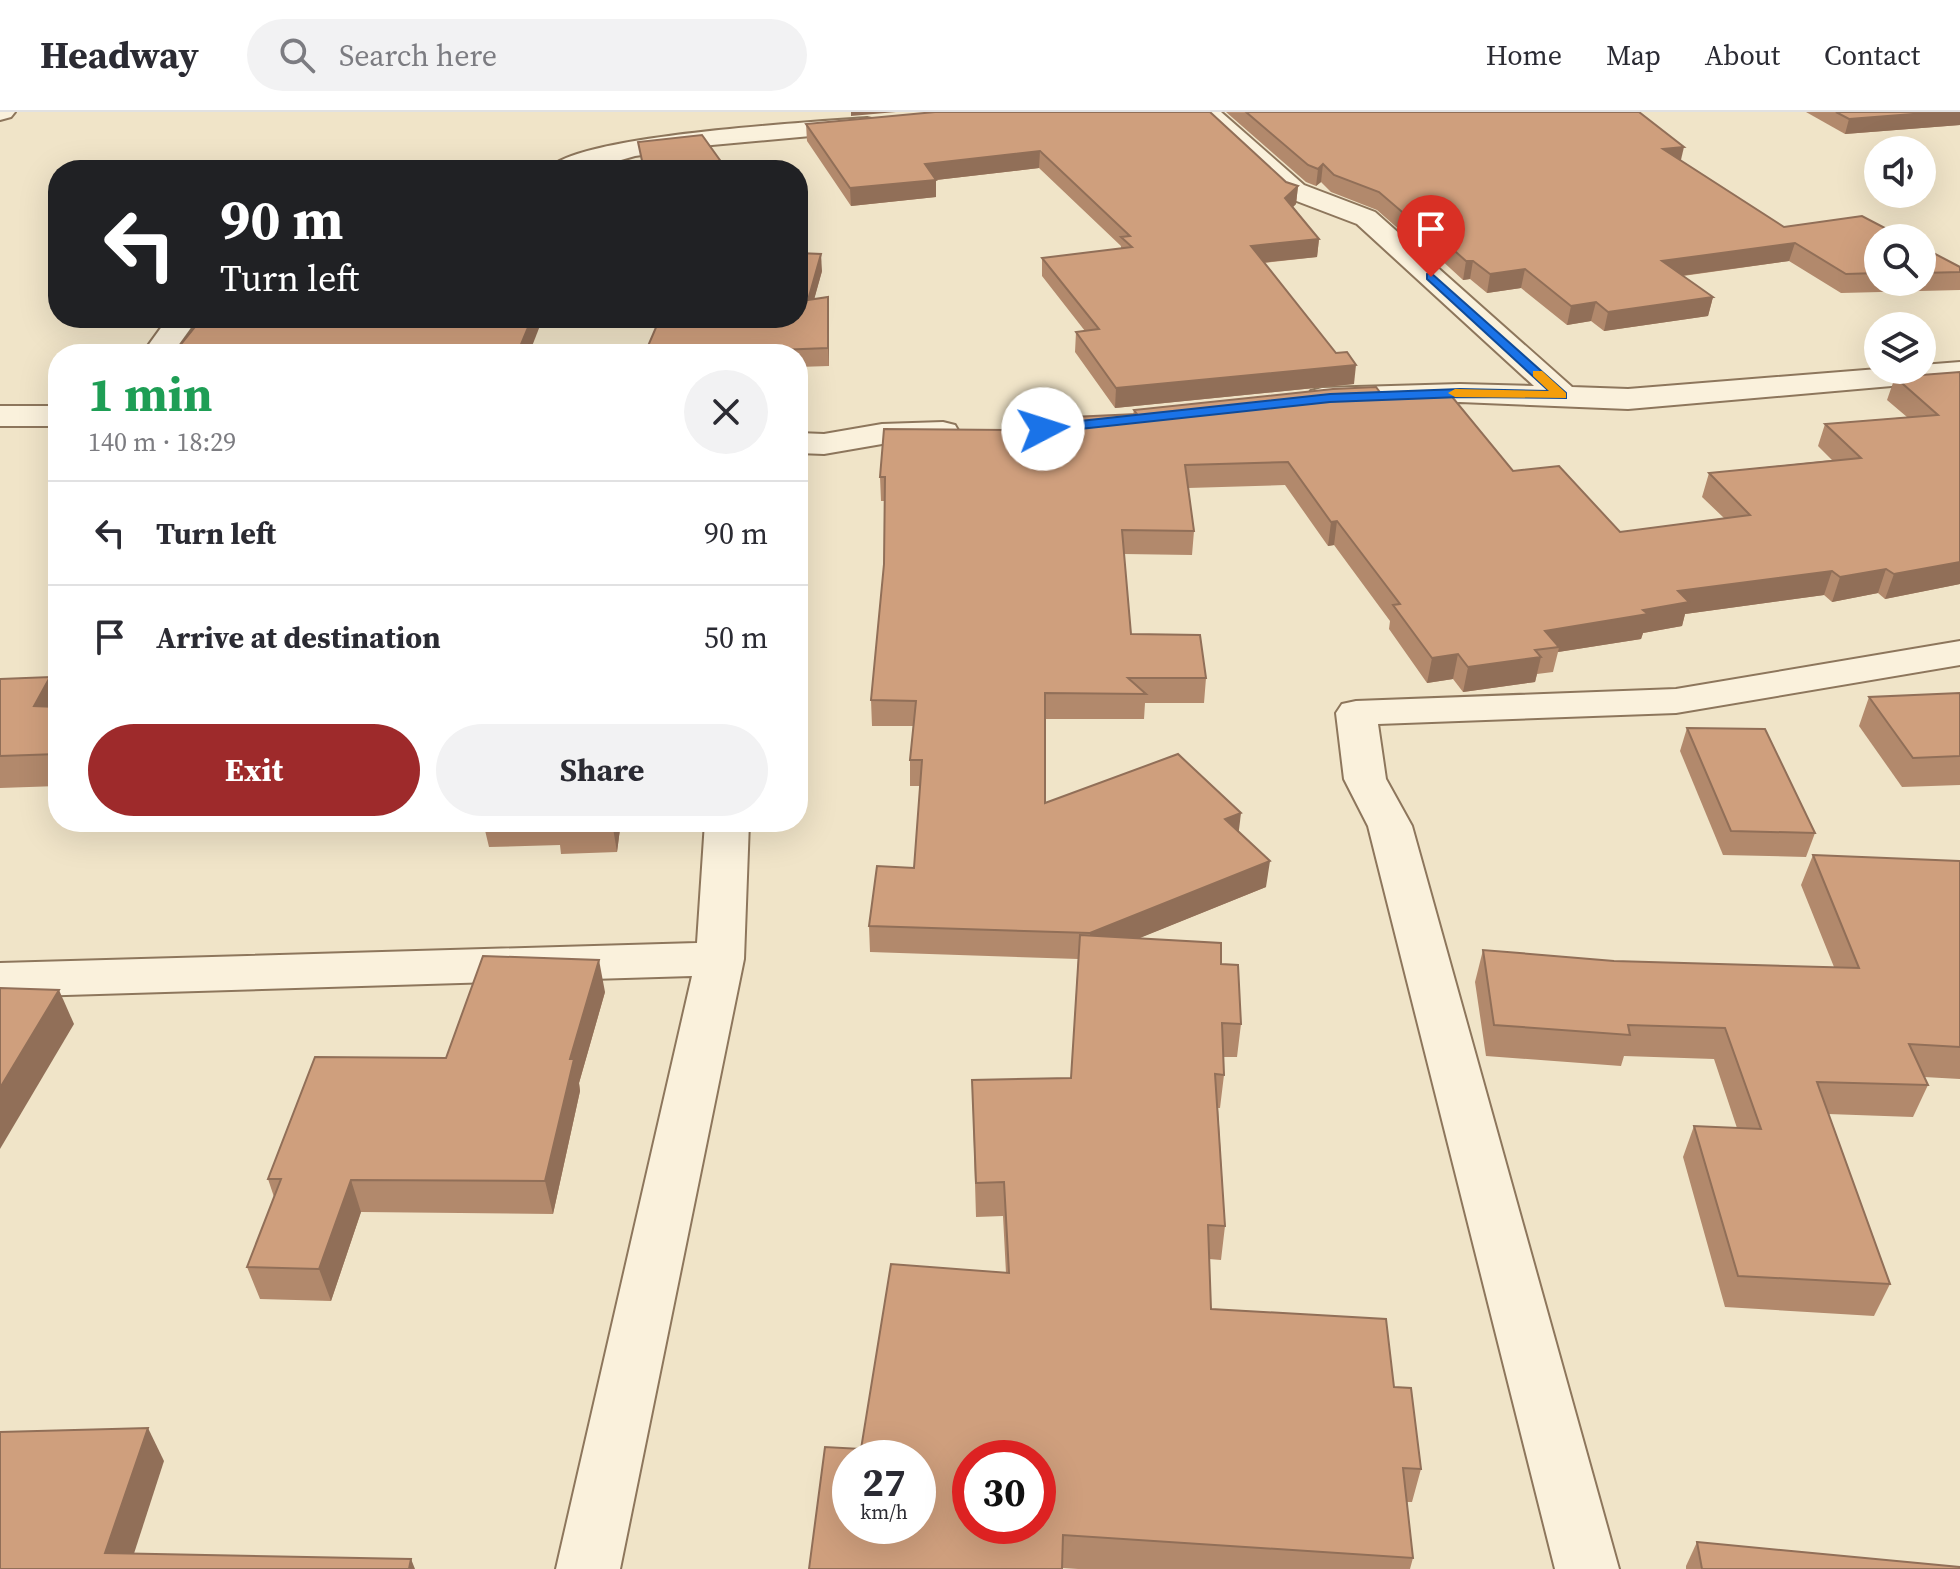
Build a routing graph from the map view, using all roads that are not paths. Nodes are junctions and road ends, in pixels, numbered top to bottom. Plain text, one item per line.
1 (1207, 112) edge
2 (888, 123) edge
3 (587, 160) edge
4 (1960, 371) edge
5 (1562, 395) junction
6 (1299, 400) edge
7 (0, 416) edge
8 (48, 416) edge
9 (975, 431) edge
10 (808, 443) edge
11 (1960, 653) edge
12 (726, 832) edge
13 (720, 959) junction
14 (0, 980) edge
15 (588, 1569) edge
16 (1587, 1569) edge

1 - 5 street
2 - 3 street
4 - 5 street
5 - 6 street
7 - 8 street
9 - 10 street
11 - 16 street
12 - 13 street
13 - 14 street
13 - 15 street

